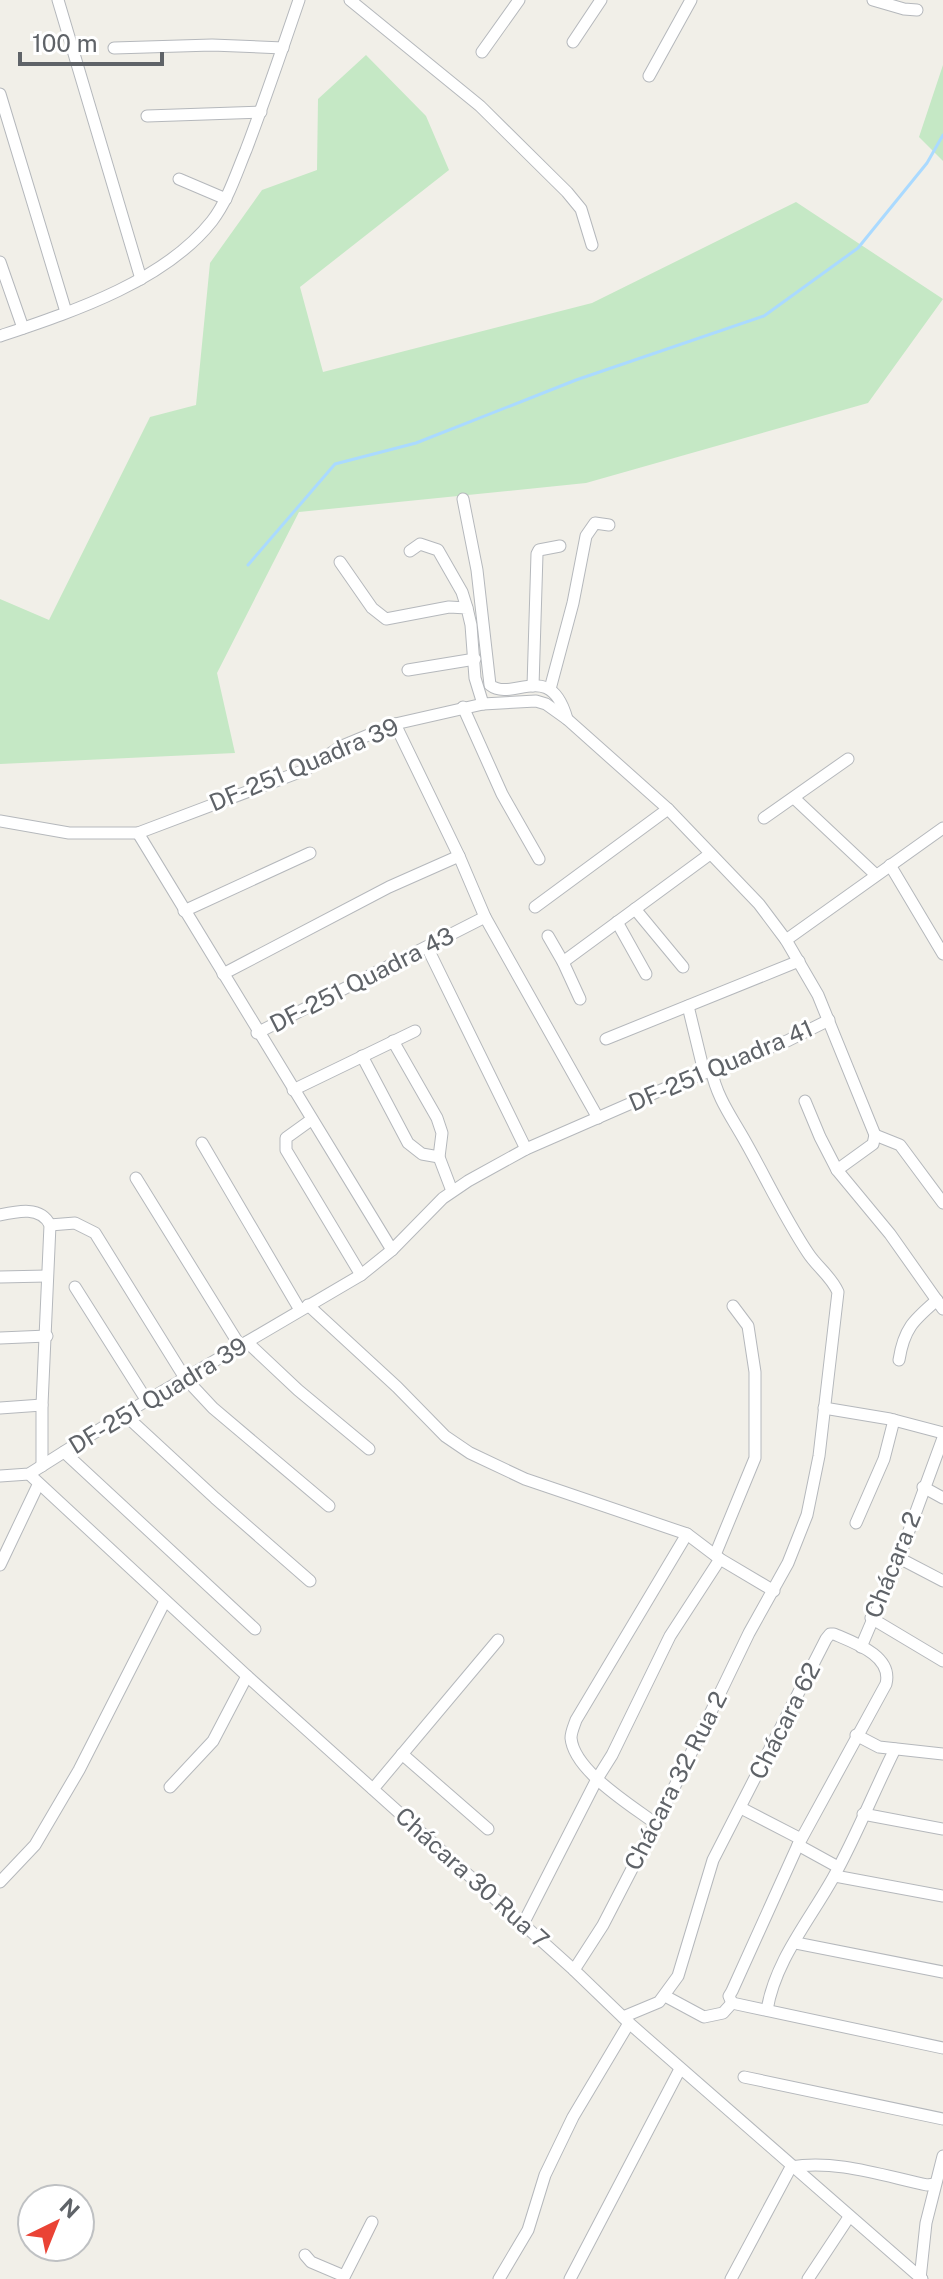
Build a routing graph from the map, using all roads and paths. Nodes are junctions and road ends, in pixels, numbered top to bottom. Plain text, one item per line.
1 (58, 0) edge
2 (299, 0) edge
3 (350, 0) edge
4 (519, 0) edge
5 (601, 0) edge
6 (691, 0) edge
7 (873, 0) edge
8 (917, 10) dead end
9 (573, 42) dead end
10 (114, 48) dead end
11 (283, 48) junction
12 (482, 52) dead end
13 (649, 76) dead end
14 (0, 94) edge
15 (261, 112) junction
16 (147, 116) dead end
17 (179, 179) dead end
18 (226, 199) junction
19 (592, 245) dead end
20 (0, 262) edge
21 (141, 279) junction
22 (66, 312) junction
23 (23, 328) junction
24 (0, 336) edge
25 (463, 499) dead end
26 (609, 525) dead end
27 (560, 546) dead end
28 (410, 551) dead end
29 (340, 562) dead end
30 (467, 608) junction
31 (475, 659) junction
32 (408, 670) dead end
33 (533, 686) junction
34 (550, 689) junction
35 (483, 704) junction
36 (463, 707) junction
37 (567, 719) junction
38 (395, 724) junction
39 (848, 759) dead end
40 (794, 798) junction
41 (668, 809) junction
42 (764, 818) dead end
43 (0, 821) edge
44 (943, 828) edge
45 (138, 833) junction
46 (310, 853) dead end
47 (710, 854) junction
48 (459, 856) junction
49 (539, 859) dead end
50 (890, 865) junction
51 (876, 875) junction
52 (535, 907) dead end
53 (635, 909) junction
54 (184, 911) junction
55 (485, 917) junction
56 (617, 922) junction
57 (548, 936) dead end
58 (786, 940) junction
59 (427, 947) junction
60 (943, 954) edge
61 (799, 961) junction
62 (563, 962) junction
63 (683, 967) dead end
64 (223, 974) junction
65 (646, 974) dead end
66 (580, 999) dead end
67 (688, 1006) junction
68 (829, 1020) junction
69 (415, 1031) dead end
70 (257, 1033) junction
71 (606, 1039) dead end
72 (393, 1041) junction
73 (362, 1056) junction
74 (707, 1071) junction
75 (293, 1090) junction
76 (805, 1101) dead end
77 (598, 1118) junction
78 (311, 1120) junction
79 (875, 1135) junction
80 (202, 1143) dead end
81 (526, 1149) junction
82 (439, 1157) junction
83 (837, 1170) junction
84 (136, 1178) dead end
85 (452, 1191) junction
86 (943, 1203) edge
87 (0, 1215) edge
88 (50, 1225) junction
89 (392, 1250) junction
90 (361, 1275) junction
91 (47, 1276) junction
92 (0, 1277) edge
93 (75, 1287) dead end
94 (940, 1304) edge
95 (733, 1306) dead end
96 (304, 1308) junction
97 (47, 1336) junction
98 (0, 1338) edge
99 (243, 1344) junction
100 (899, 1360) dead end
101 (185, 1378) junction
102 (147, 1401) junction
103 (42, 1405) junction
104 (0, 1408) edge
105 (824, 1408) junction
106 (124, 1414) junction
107 (894, 1420) junction
108 (943, 1436) edge
109 (369, 1449) dead end
110 (64, 1452) junction
111 (42, 1466) junction
112 (29, 1474) junction
113 (0, 1476) edge
114 (38, 1485) junction
115 (923, 1487) junction
116 (943, 1498) edge
117 (329, 1506) dead end
118 (856, 1523) dead end
119 (687, 1534) junction
120 (718, 1557) junction
121 (899, 1558) junction
122 (0, 1565) edge
123 (310, 1581) dead end
124 (943, 1581) edge
125 (774, 1591) junction
126 (165, 1601) junction
127 (871, 1618) junction
128 (255, 1629) dead end
129 (498, 1640) dead end
130 (861, 1647) junction
131 (943, 1661) edge
132 (247, 1676) junction
133 (856, 1735) junction
134 (895, 1749) junction
135 (402, 1754) junction
136 (943, 1754) edge
137 (597, 1779) junction
138 (170, 1787) dead end
139 (373, 1789) junction
140 (741, 1808) junction
141 (863, 1814) junction
142 (656, 1824) junction
143 (488, 1829) dead end
144 (943, 1829) edge
145 (799, 1842) junction
146 (836, 1871) junction
147 (0, 1882) edge
148 (943, 1896) edge
149 (523, 1924) junction
150 (796, 1943) junction
151 (574, 1970) junction
152 (943, 1972) edge
153 (665, 1996) junction
154 (732, 2003) junction
155 (767, 2010) junction
156 (626, 2020) junction
157 (943, 2048) edge
158 (680, 2069) junction
159 (744, 2077) dead end
160 (943, 2119) edge
161 (943, 2156) edge
162 (791, 2167) junction
163 (935, 2184) junction
164 (849, 2217) junction
165 (372, 2222) dead end
166 (305, 2255) dead end
167 (343, 2278) edge
168 (921, 2278) edge
169 (499, 2279) edge
170 (570, 2279) edge
171 (731, 2279) edge
172 (808, 2279) edge

1 - 21 street
2 - 11 street
3 - 19 street
4 - 12 street
5 - 9 street
6 - 13 street
7 - 8 street
10 - 11 street
11 - 15 street
14 - 22 street
15 - 16 street
15 - 18 street
17 - 18 street
18 - 21 street
20 - 23 street
21 - 22 street
22 - 23 street
23 - 24 street
25 - 33 street
26 - 34 street
27 - 33 street
28 - 30 street
29 - 30 street
30 - 31 street
31 - 32 street
31 - 35 street
33 - 34 street
34 - 37 street
35 - 36 street, DF-251 Quadra 39
35 - 37 street, DF-251 Quadra 39
36 - 38 street, DF-251 Quadra 39
36 - 49 street
37 - 41 street, DF-251 Quadra 39
38 - 45 street, DF-251 Quadra 39
38 - 48 street, DF-251 Quadra 41
39 - 40 street
40 - 42 street
40 - 51 street
41 - 47 street, DF-251 Quadra 39
41 - 52 street
43 - 45 street, DF-251 Quadra 39
44 - 50 street
45 - 54 street, DF-251 Quadra 43
46 - 54 street
47 - 53 street
47 - 58 street, DF-251 Quadra 41
48 - 55 street, DF-251 Quadra 41
48 - 64 street
50 - 51 street
50 - 60 street
51 - 58 street
53 - 56 street
53 - 63 street
54 - 64 street, DF-251 Quadra 43
55 - 59 street, DF-251 Quadra 43
55 - 77 street, DF-251 Quadra 41
56 - 62 street
56 - 65 street
57 - 62 street
58 - 61 street, DF-251 Quadra 41
59 - 70 street, DF-251 Quadra 43
59 - 81 street
61 - 67 street
61 - 68 street, DF-251 Quadra 41
62 - 66 street
64 - 70 street, DF-251 Quadra 43
67 - 71 street
67 - 74 street, Chácara 32 Rua 2
68 - 74 street, DF-251 Quadra 41
68 - 79 street
69 - 72 street
70 - 75 street
72 - 73 street
72 - 82 street
73 - 75 street
73 - 82 street
74 - 77 street, DF-251 Quadra 41
74 - 105 street, Chácara 32 Rua 2
75 - 78 street
76 - 83 street
77 - 81 street, DF-251 Quadra 41
78 - 89 street
78 - 90 street
79 - 83 street
79 - 86 street
80 - 96 street
81 - 85 street, DF-251 Quadra 41
82 - 85 street
83 - 94 street
84 - 99 street
85 - 89 street, DF-251 Quadra 41
87 - 88 street
88 - 91 street
88 - 101 street
89 - 90 street, DF-251 Quadra 39
90 - 96 street, DF-251 Quadra 39
91 - 92 street
91 - 97 street
93 - 102 street
94 - 100 street
95 - 120 street
96 - 99 street, DF-251 Quadra 39
96 - 119 street
97 - 98 street
97 - 103 street
99 - 101 street, DF-251 Quadra 39
99 - 109 street
101 - 102 street, DF-251 Quadra 39
101 - 117 street
102 - 106 street, DF-251 Quadra 39
103 - 104 street
103 - 111 street
105 - 107 street
105 - 125 street, Chácara 32 Rua 2
106 - 110 street, DF-251 Quadra 39
106 - 123 street
107 - 108 street
107 - 118 street
108 - 115 street, Chácara 2
110 - 111 street, DF-251 Quadra 39
110 - 128 street
111 - 112 street, DF-251 Quadra 39
112 - 113 street, DF-251 Quadra 39
112 - 114 street, Chácara 30 Rua 7
114 - 122 street
114 - 126 street, Chácara 30 Rua 7
115 - 116 street
115 - 121 street, Chácara 2
119 - 120 street
119 - 137 street
120 - 125 street
120 - 137 street
121 - 124 street
121 - 127 street, Chácara 2
125 - 142 street, Chácara 32 Rua 2
126 - 132 street, Chácara 30 Rua 7
126 - 147 street
127 - 130 street, Chácara 2
127 - 131 street
129 - 135 street
130 - 133 street
130 - 140 street, Chácara 62
132 - 138 street
132 - 139 street, Chácara 30 Rua 7
133 - 134 street
133 - 145 street
134 - 136 street
134 - 141 street
135 - 139 street
135 - 143 street
137 - 142 street
137 - 149 street
139 - 149 street, Chácara 30 Rua 7
140 - 145 street
140 - 153 street, Chácara 62
141 - 144 street
141 - 146 street
142 - 151 street, Chácara 32 Rua 2
145 - 146 street
145 - 154 street
146 - 148 street
146 - 150 street
149 - 151 street, Chácara 30 Rua 7
150 - 152 street
150 - 155 street
151 - 156 street, Chácara 30 Rua 7
153 - 154 street
153 - 156 street
154 - 155 street
155 - 157 street
156 - 158 street, Chácara 30 Rua 7
156 - 169 street
158 - 162 street, Chácara 30 Rua 7
158 - 170 street
159 - 160 street
161 - 163 street, Chácara 30 Rua 7
162 - 163 street
162 - 164 street, Chácara 30 Rua 7
162 - 171 street
163 - 168 street, Chácara 30 Rua 7
164 - 168 street, Chácara 30 Rua 7
164 - 172 street
165 - 167 street
166 - 167 street

